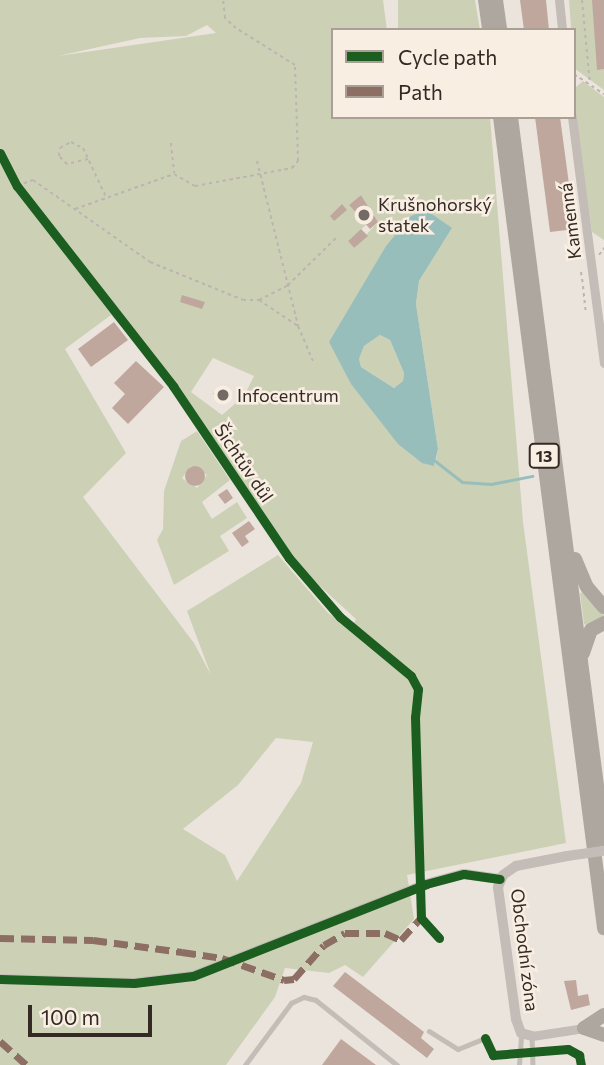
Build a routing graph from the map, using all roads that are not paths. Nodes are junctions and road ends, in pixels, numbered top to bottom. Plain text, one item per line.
1 (485, 0) edge
2 (496, 0) edge
3 (559, 0) edge
4 (489, 28) edge
5 (500, 28) edge
6 (562, 28) edge
7 (500, 119) edge
8 (511, 119) edge
9 (572, 119) edge
10 (602, 328) edge
11 (604, 363) edge
12 (565, 528) junction
13 (604, 607) edge
14 (604, 623) edge
15 (582, 669) junction
16 (604, 840) edge
17 (604, 851) edge
18 (500, 879) junction
19 (604, 928) edge
20 (0, 979) edge
21 (604, 1015) edge
22 (584, 1028) junction
23 (429, 1031) dead end
24 (527, 1034) junction
25 (604, 1035) edge
26 (485, 1038) dead end
27 (244, 1065) edge
28 (397, 1065) edge
29 (519, 1065) edge
30 (533, 1065) edge

1 - 4 highway
2 - 5 highway
3 - 6 street
7 - 19 highway, 13
8 - 12 highway, 13
9 - 10 street, Kamenná
10 - 11 street, Kamenná
12 - 13 highway
12 - 15 highway, 13
14 - 15 highway
15 - 16 highway, 13
17 - 18 street, Obchodní zóna, bridge
18 - 20 street
18 - 24 street, Obchodní zóna
21 - 22 highway
22 - 24 street, Obchodní zóna
22 - 25 highway
23 - 26 lane
24 - 29 lane
24 - 30 lane
27 - 28 lane

